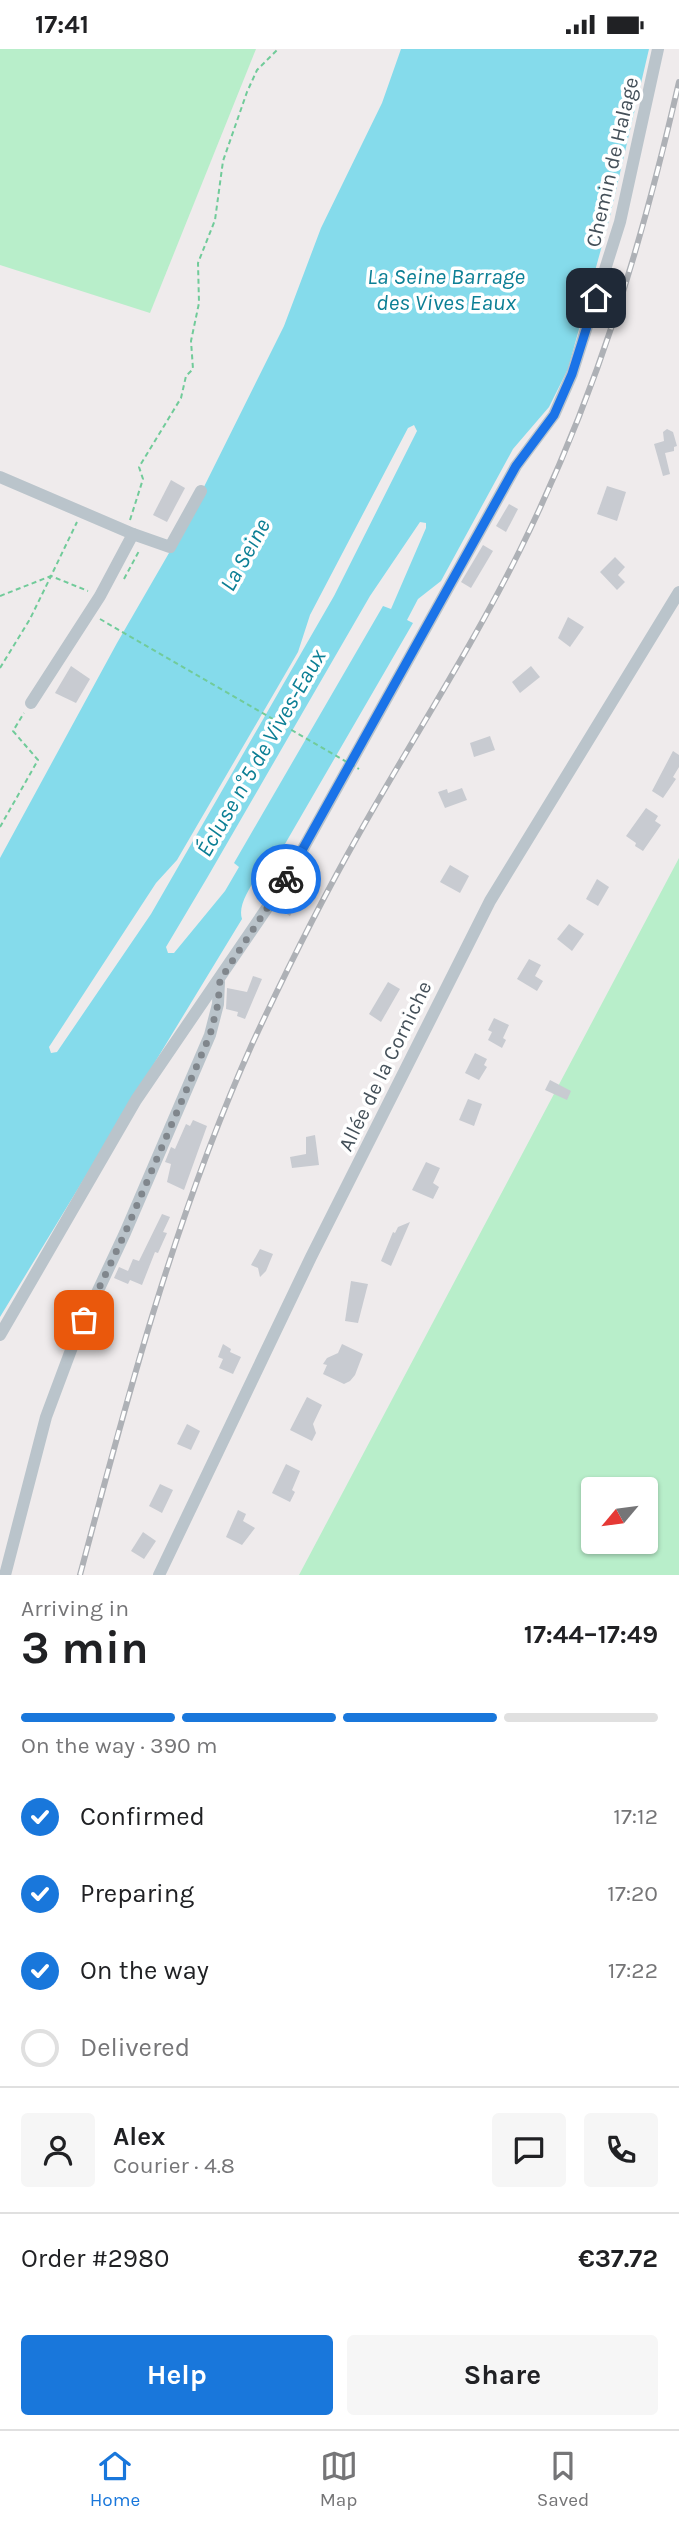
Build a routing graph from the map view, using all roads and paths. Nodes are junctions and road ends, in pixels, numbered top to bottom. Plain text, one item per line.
1 (278, 49) edge
2 (658, 49) edge
3 (0, 477) edge
4 (201, 491) dead end
5 (82, 512) junction
6 (130, 532) junction
7 (51, 576) junction
8 (679, 592) edge
9 (0, 596) edge
10 (100, 596) junction
11 (100, 619) dead end
12 (0, 668) edge
13 (31, 703) joint
14 (359, 769) dead end
15 (0, 827) edge
16 (220, 980) junction
17 (0, 1335) edge
18 (5, 1575) edge
19 (159, 1575) edge

1 - 6 path
2 - 16 street, Chemin de Halage
3 - 5 street
4 - 6 street
5 - 6 street
5 - 7 path
6 - 10 street
7 - 9 path
7 - 10 path
7 - 12 path
8 - 19 street, Allée de la Corniche
10 - 13 street
11 - 14 path, bridge
13 - 15 path
16 - 17 street, Chemin de Halage
16 - 18 street

